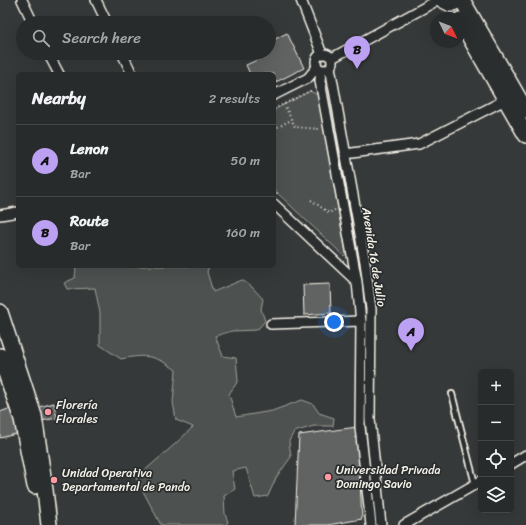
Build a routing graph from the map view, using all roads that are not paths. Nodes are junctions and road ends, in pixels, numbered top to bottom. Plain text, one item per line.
1 (22, 0) edge
2 (96, 0) edge
3 (301, 0) edge
4 (451, 1) edge
5 (456, 12) edge
6 (30, 16) edge
7 (104, 16) edge
8 (466, 28) edge
9 (322, 54) junction
10 (52, 60) edge
11 (125, 60) edge
12 (331, 63) junction
13 (319, 68) junction
14 (58, 72) edge
15 (131, 72) edge
16 (276, 94) edge
17 (516, 95) edge
18 (526, 111) edge
19 (526, 135) edge
20 (345, 154) junction
21 (276, 206) edge
22 (16, 212) edge
23 (0, 215) edge
24 (357, 282) junction
25 (368, 286) junction
26 (0, 312) edge
27 (361, 321) junction
28 (271, 324) dead end
29 (0, 356) edge
30 (452, 394) dead end
31 (526, 455) edge
32 (514, 462) edge
33 (478, 482) edge
34 (39, 525) edge
35 (49, 525) edge
36 (371, 525) edge
37 (380, 525) edge
38 (404, 525) edge

1 - 6 street
2 - 7 street
3 - 9 street
4 - 5 main road
4 - 12 street
4 - 17 main road
8 - 17 main road
9 - 12 street
9 - 13 street
10 - 14 street
11 - 15 street
12 - 13 street
12 - 20 street, Avenida 16 de Julio
13 - 16 street
13 - 24 street, Avenida 16 de Julio
17 - 18 main road
17 - 19 main road
17 - 20 street
20 - 25 street, Avenida 16 de Julio
21 - 24 street
22 - 23 street
24 - 25 street
24 - 27 street, Avenida 16 de Julio
25 - 37 street, Avenida 16 de Julio
26 - 35 main road
27 - 28 street
27 - 36 street, Avenida 16 de Julio
29 - 34 main road
30 - 33 lane
31 - 32 street
33 - 38 street

